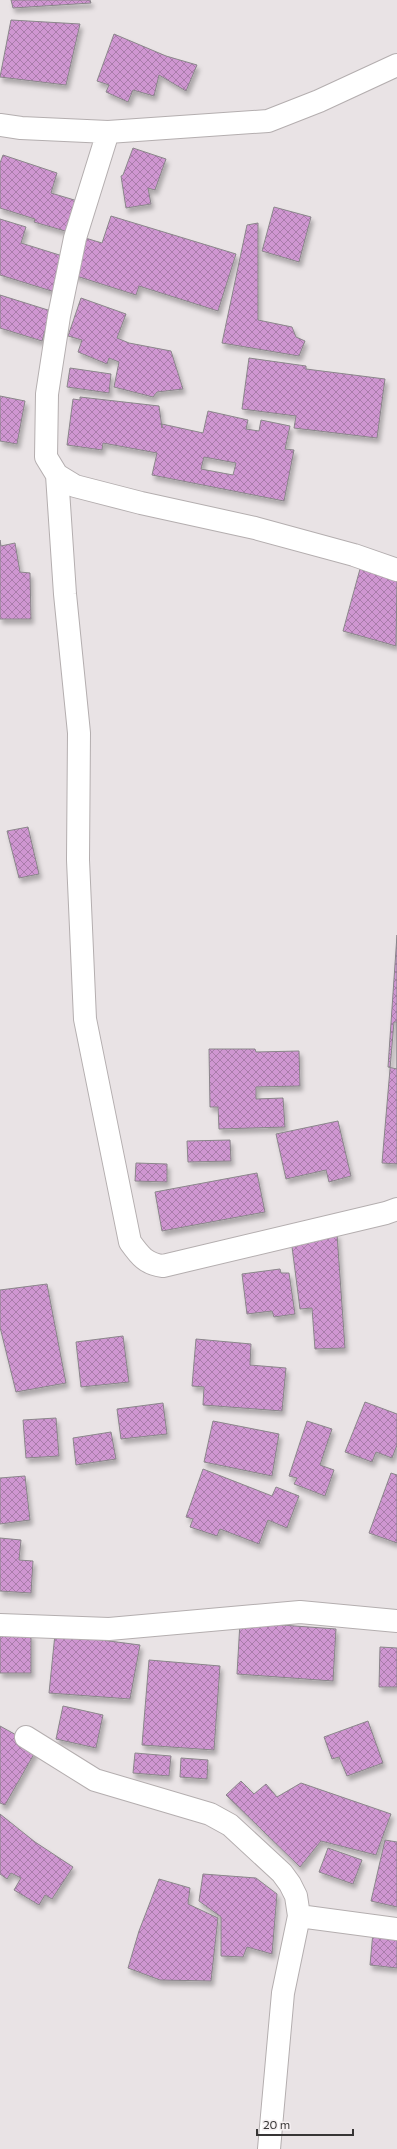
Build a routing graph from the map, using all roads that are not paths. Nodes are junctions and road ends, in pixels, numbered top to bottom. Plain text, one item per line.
1 (397, 64) edge
2 (0, 125) edge
3 (108, 132) junction
4 (57, 475) junction
5 (397, 570) edge
6 (397, 1209) edge
7 (397, 1621) edge
8 (0, 1625) edge
9 (26, 1737) dead end
10 (299, 1916) junction
11 (397, 1929) edge
12 (269, 2149) edge

1 - 3 street
2 - 3 street
3 - 4 street
4 - 5 street
4 - 6 street
7 - 8 street
9 - 10 street
10 - 11 street
10 - 12 street

